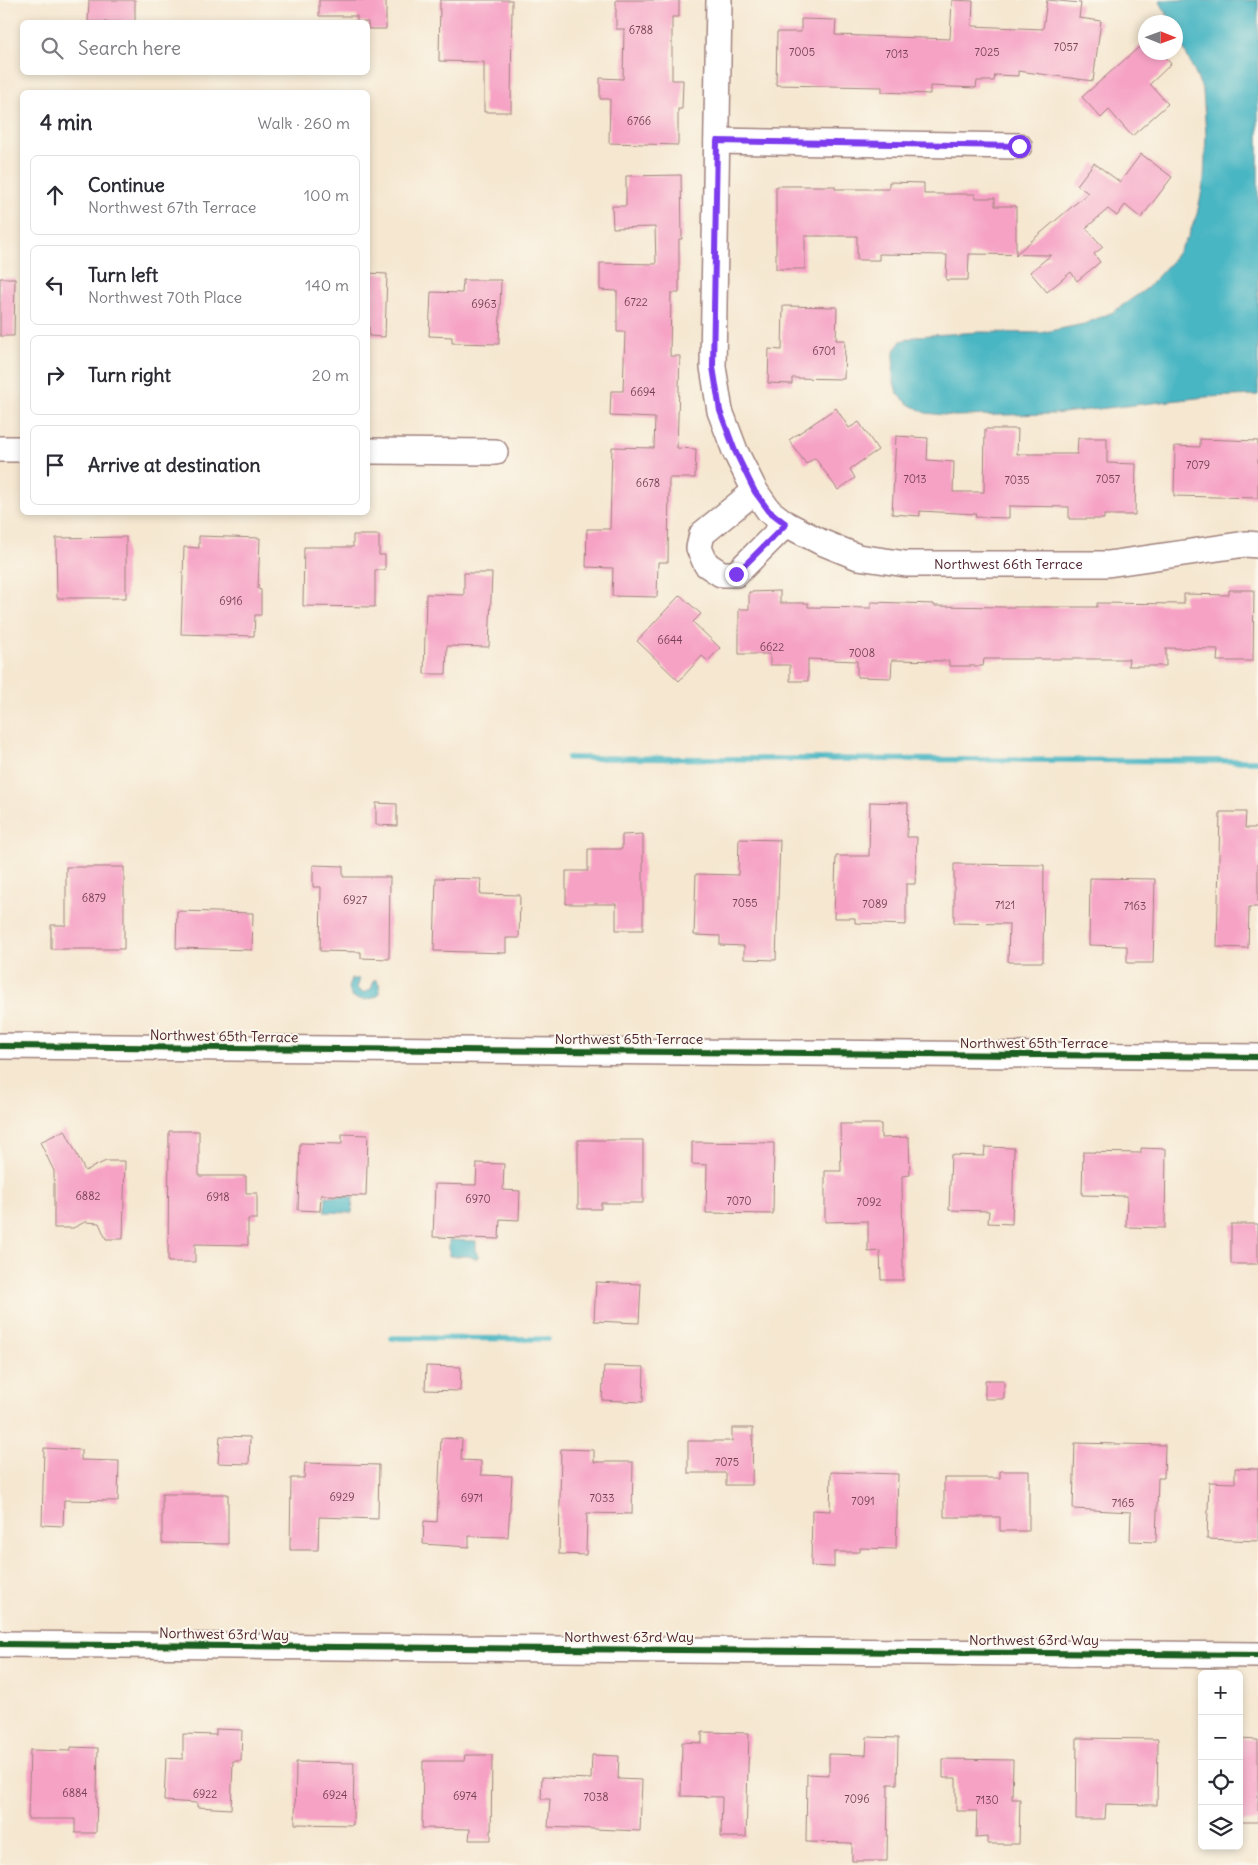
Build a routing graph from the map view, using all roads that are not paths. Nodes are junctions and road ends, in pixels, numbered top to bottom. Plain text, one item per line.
1 (720, 0) edge
2 (717, 141) junction
3 (1019, 146) dead end
4 (0, 449) edge
5 (20, 449) edge
6 (370, 451) edge
7 (495, 452) dead end
8 (1258, 545) edge
9 (0, 1046) edge
10 (1258, 1057) edge
11 (0, 1644) edge
12 (1258, 1655) edge

1 - 2 street
2 - 3 street
2 - 8 street, Northwest 66th Terrace
4 - 5 street
6 - 7 street
9 - 10 street, Northwest 65th Terrace
11 - 12 street, Northwest 63rd Way

